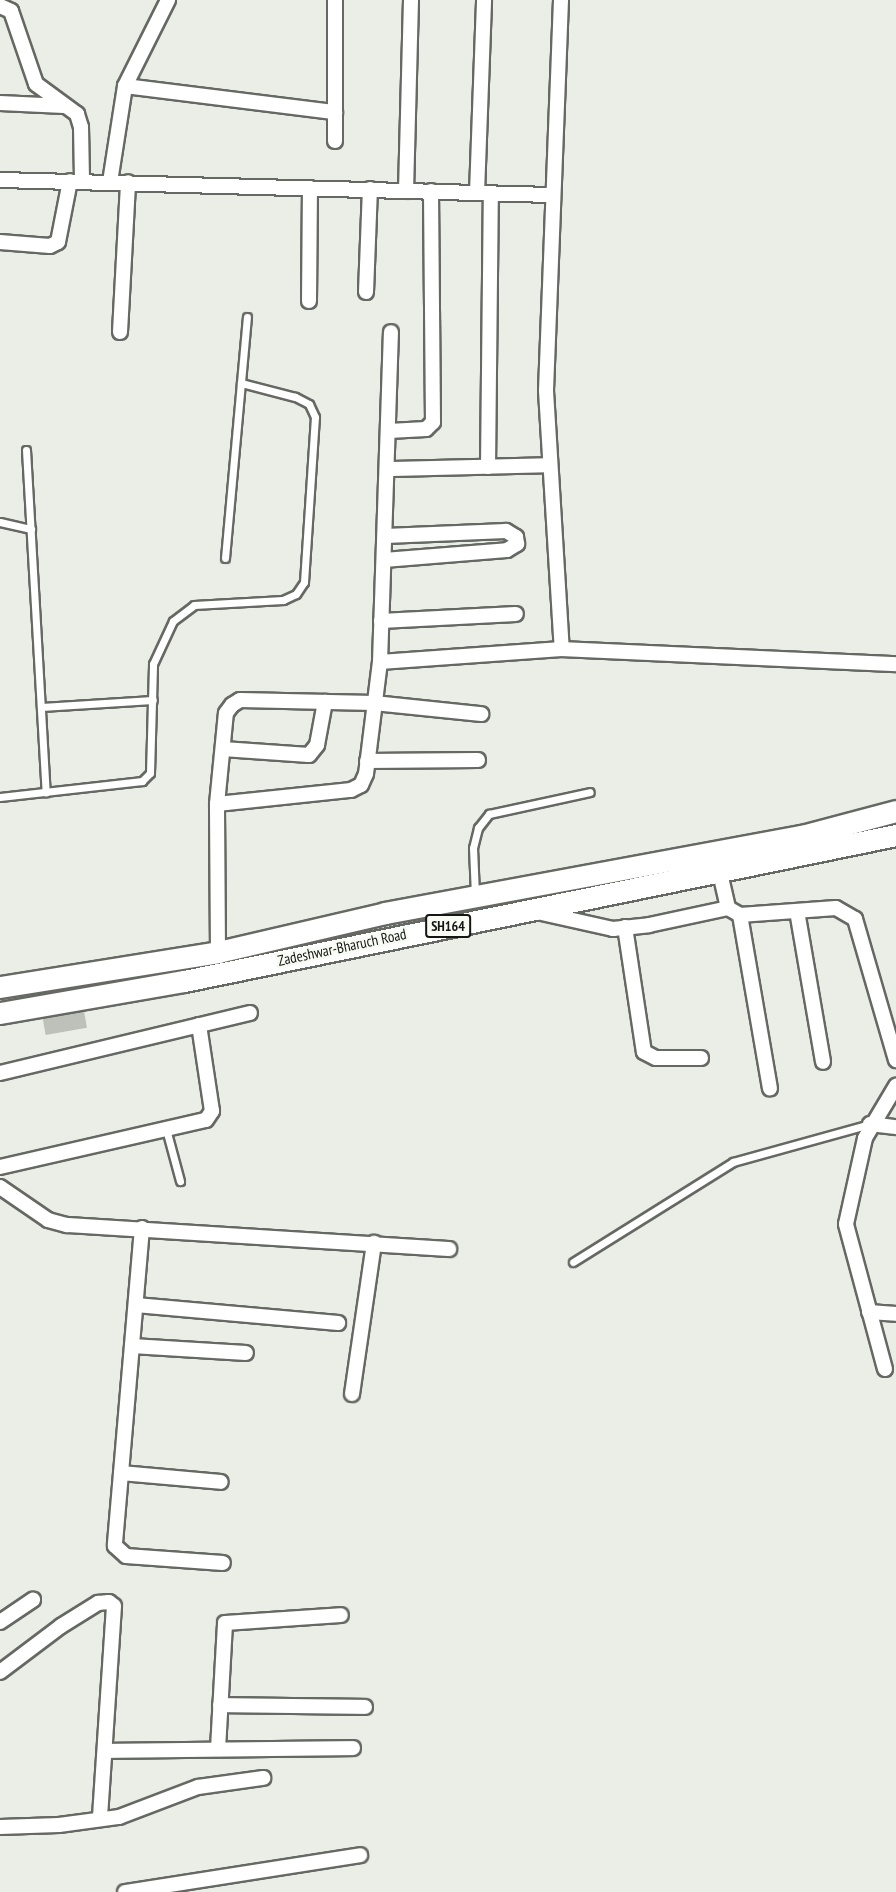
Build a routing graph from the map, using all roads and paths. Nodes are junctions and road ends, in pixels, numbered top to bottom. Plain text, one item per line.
1 (168, 0) edge
2 (335, 0) edge
3 (411, 0) edge
4 (484, 0) edge
5 (561, 0) edge
6 (8, 6) edge
7 (125, 86) junction
8 (0, 103) edge
9 (66, 106) junction
10 (335, 112) junction
11 (335, 141) dead end
12 (0, 180) edge
13 (76, 181) junction
14 (110, 182) junction
15 (128, 182) junction
16 (310, 188) junction
17 (370, 189) junction
18 (406, 190) junction
19 (431, 191) junction
20 (484, 193) junction
21 (552, 195) junction
22 (0, 242) edge
23 (366, 292) dead end
24 (309, 301) dead end
25 (247, 317) dead end
26 (120, 332) dead end
27 (391, 332) dead end
28 (241, 383) junction
29 (389, 431) junction
30 (27, 450) dead end
31 (550, 465) junction
32 (488, 467) junction
33 (389, 469) junction
34 (0, 522) edge
35 (31, 529) junction
36 (385, 536) junction
37 (225, 558) dead end
38 (384, 560) junction
39 (516, 614) dead end
40 (381, 621) junction
41 (562, 649) junction
42 (380, 662) junction
43 (896, 664) edge
44 (153, 700) junction
45 (325, 702) junction
46 (375, 703) junction
47 (41, 707) junction
48 (481, 714) dead end
49 (223, 749) junction
50 (367, 760) junction
51 (478, 760) dead end
52 (46, 792) junction
53 (590, 792) dead end
54 (0, 797) edge
55 (218, 804) junction
56 (896, 811) edge
57 (896, 835) edge
58 (720, 873) junction
59 (476, 897) junction
60 (532, 911) junction
61 (734, 911) junction
62 (797, 911) junction
63 (625, 927) junction
64 (218, 952) junction
65 (0, 987) edge
66 (0, 1013) edge
67 (250, 1013) dead end
68 (199, 1025) junction
69 (894, 1042) edge
70 (701, 1058) dead end
71 (896, 1060) edge
72 (823, 1062) dead end
73 (0, 1073) edge
74 (896, 1086) edge
75 (770, 1088) dead end
76 (870, 1124) junction
77 (896, 1127) edge
78 (166, 1129) junction
79 (0, 1167) edge
80 (180, 1181) dead end
81 (0, 1187) edge
82 (142, 1228) junction
83 (374, 1243) junction
84 (449, 1249) dead end
85 (573, 1262) dead end
86 (136, 1305) junction
87 (870, 1312) junction
88 (896, 1314) edge
89 (338, 1323) dead end
90 (132, 1346) junction
91 (246, 1353) dead end
92 (885, 1369) dead end
93 (352, 1394) dead end
94 (121, 1473) junction
95 (220, 1482) dead end
96 (223, 1563) dead end
97 (33, 1600) dead end
98 (341, 1615) dead end
99 (0, 1622) edge
100 (0, 1672) edge
101 (220, 1705) junction
102 (364, 1707) dead end
103 (353, 1748) dead end
104 (218, 1749) junction
105 (105, 1751) junction
106 (263, 1778) dead end
107 (100, 1819) junction
108 (0, 1827) edge
109 (360, 1855) dead end
110 (125, 1892) edge

1 - 7 street
2 - 10 street
3 - 18 street
4 - 20 street
5 - 21 street
6 - 9 street
7 - 10 street
7 - 14 street
8 - 9 street
9 - 13 street
10 - 11 street
12 - 13 street
13 - 14 street
13 - 22 street
14 - 15 street
15 - 16 street
15 - 26 street
16 - 17 street
16 - 24 street
17 - 18 street
17 - 23 street
18 - 19 street
19 - 20 street
19 - 29 street
20 - 21 street
20 - 32 street
21 - 31 street
25 - 28 lane
27 - 29 street
28 - 37 lane
28 - 44 lane
29 - 33 street
30 - 35 lane
31 - 32 street
31 - 41 street
32 - 33 street
33 - 36 street
34 - 35 lane
35 - 47 lane
36 - 38 street
36 - 38 street
38 - 40 street
39 - 40 street
40 - 42 street
41 - 42 street
41 - 43 street
42 - 46 street
44 - 47 lane
44 - 52 lane
45 - 46 street
45 - 49 street
45 - 49 street
46 - 48 street
46 - 50 street
47 - 52 lane
49 - 55 street
50 - 51 street
50 - 55 street
52 - 54 lane
53 - 59 lane
55 - 64 street
56 - 59 main road, Zadeshwar-Bharuch Road / SH164
57 - 58 main road, Zadeshwar-Bharuch Road / SH164
58 - 60 main road, Zadeshwar-Bharuch Road / SH164
58 - 61 street
59 - 64 main road, Zadeshwar-Bharuch Road / SH164
60 - 63 street
60 - 66 main road, Zadeshwar-Bharuch Road / SH164
61 - 62 street
61 - 63 street
61 - 75 street
62 - 69 street
62 - 72 street
63 - 70 street
64 - 65 main road, Zadeshwar-Bharuch Road / SH164
67 - 68 street
68 - 73 street
68 - 78 street
69 - 71 street
74 - 76 street
76 - 77 street
76 - 85 lane
76 - 87 street
78 - 79 street
78 - 80 lane
81 - 82 street
82 - 83 street
82 - 86 street
83 - 84 street
83 - 93 street
86 - 89 street
86 - 90 street
87 - 88 street
87 - 92 street
90 - 91 street
90 - 94 street
94 - 95 street
94 - 96 street
97 - 99 street
98 - 101 street
100 - 105 street
101 - 102 street
101 - 104 street
103 - 104 street
104 - 105 street
105 - 107 street
106 - 107 street
107 - 108 street
109 - 110 street

